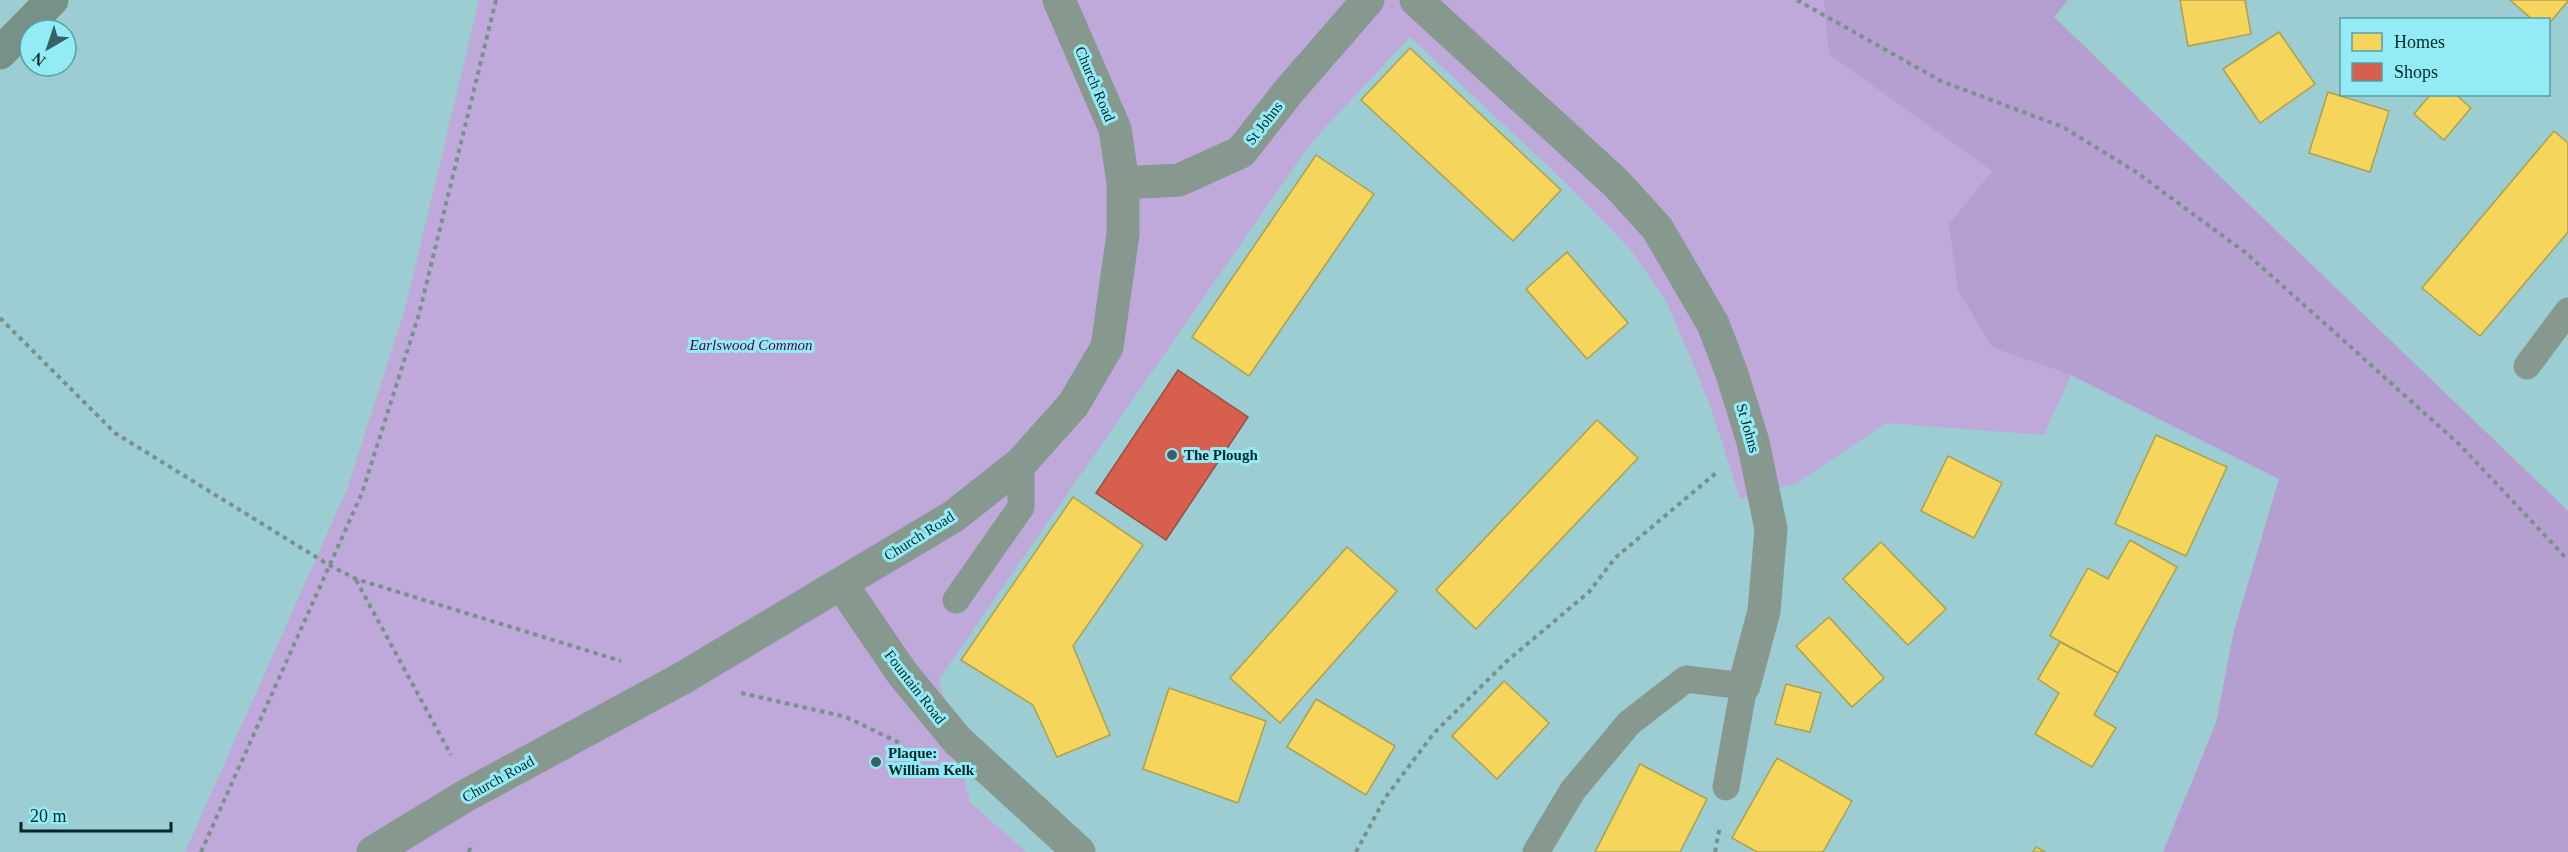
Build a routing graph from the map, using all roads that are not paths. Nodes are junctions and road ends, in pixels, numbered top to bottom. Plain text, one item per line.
1 (52, 0) edge
2 (1059, 0) edge
3 (1368, 0) edge
4 (1416, 0) edge
5 (0, 52) edge
6 (1124, 183) junction
7 (2568, 311) edge
8 (2527, 366) dead end
9 (1021, 463) junction
10 (842, 585) junction
11 (956, 600) dead end
12 (1744, 686) junction
13 (1726, 787) dead end
14 (373, 852) edge
15 (1079, 852) edge
16 (1536, 852) edge

1 - 5 main road
2 - 6 street, Church Road
3 - 6 street, St Johns
4 - 12 street, St Johns
6 - 9 street, Church Road
7 - 8 lane
9 - 10 street, Church Road
9 - 11 lane
10 - 14 street, Church Road
10 - 15 street, Fountain Road
12 - 13 lane
12 - 16 lane

